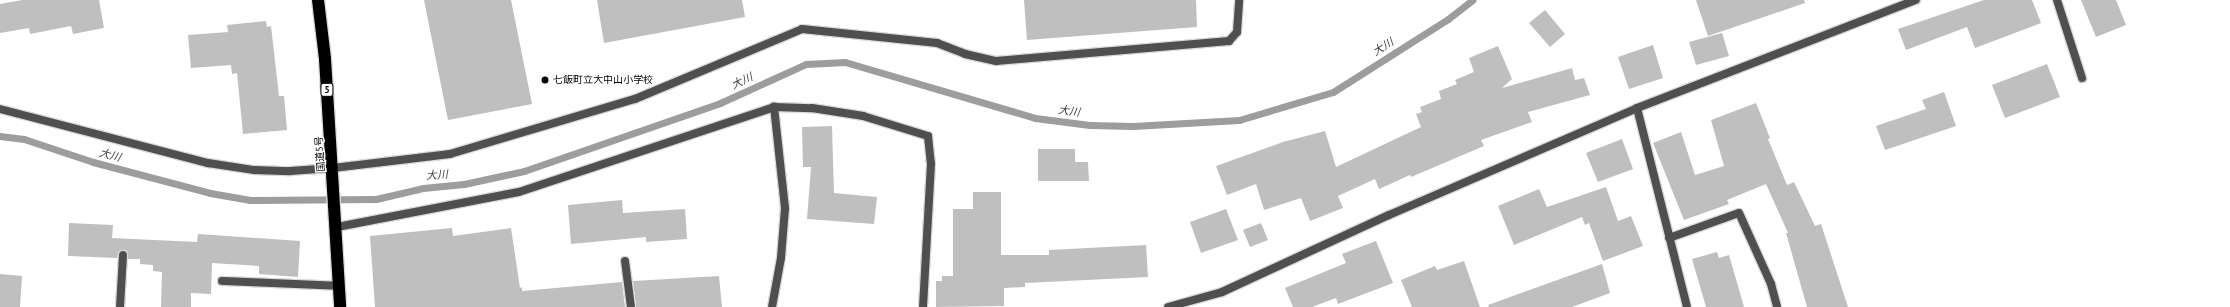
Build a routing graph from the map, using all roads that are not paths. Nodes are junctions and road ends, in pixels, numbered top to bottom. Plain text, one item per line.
1 (318, 0) edge
2 (1239, 0) edge
3 (1916, 0) edge
4 (2057, 0) edge
5 (2082, 78) dead end
6 (774, 107) junction
7 (1638, 108) junction
8 (0, 109) edge
9 (332, 168) junction
10 (337, 222) junction
11 (1669, 238) junction
12 (123, 255) dead end
13 (626, 261) dead end
14 (222, 281) dead end
15 (339, 286) junction
16 (120, 307) edge
17 (340, 307) edge
18 (631, 307) edge
19 (772, 307) edge
20 (923, 307) edge
21 (1168, 307) edge
22 (1687, 307) edge
23 (1778, 307) edge

1 - 9 highway, 国道5号 / 5
2 - 9 street
3 - 7 street
4 - 5 street
6 - 10 street
6 - 19 street
6 - 20 street
7 - 11 street
7 - 21 street
8 - 9 street
9 - 10 highway, 国道5号 / 5
10 - 15 highway, 国道5号 / 5
11 - 22 street
11 - 23 street
12 - 16 street
13 - 18 street
14 - 15 street
15 - 17 highway, 国道5号 / 5

